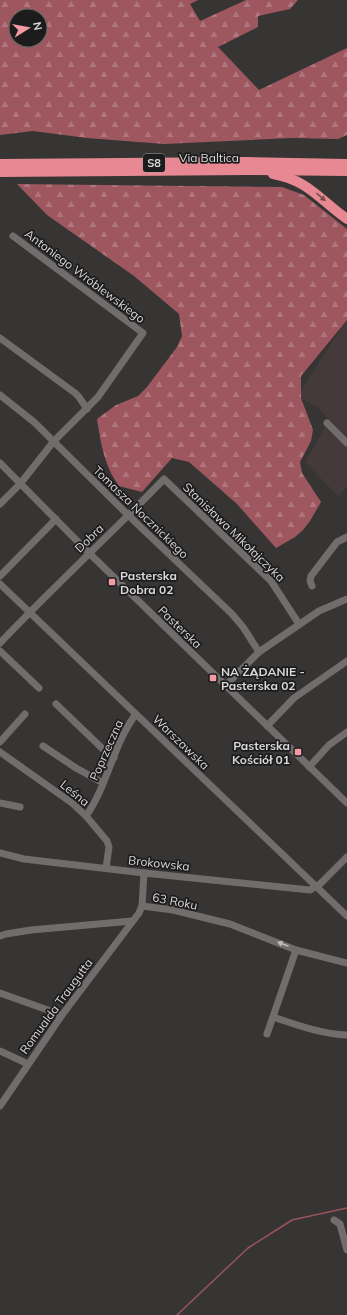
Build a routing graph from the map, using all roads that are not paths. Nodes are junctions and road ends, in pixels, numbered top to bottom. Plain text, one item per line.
1 (0, 164) edge
2 (347, 164) edge
3 (248, 170) junction
4 (347, 171) edge
5 (0, 172) edge
6 (347, 219) edge
7 (13, 236) dead end
8 (0, 338) edge
9 (0, 395) edge
10 (87, 409) junction
11 (327, 423) dead end
12 (54, 441) junction
13 (347, 443) edge
14 (0, 463) edge
15 (164, 479) joint
16 (20, 484) junction
17 (0, 504) edge
18 (129, 516) junction
19 (56, 519) junction
20 (347, 537) edge
21 (90, 554) junction
22 (0, 576) edge
23 (0, 584) edge
24 (312, 586) dead end
25 (347, 599) edge
26 (29, 612) junction
27 (299, 624) junction
28 (0, 643) edge
29 (0, 651) edge
30 (259, 652) junction
31 (347, 661) edge
32 (225, 686) junction
33 (39, 688) dead end
34 (56, 704) dead end
35 (25, 714) dead end
36 (136, 714) junction
37 (267, 726) junction
38 (347, 732) edge
39 (0, 742) edge
40 (43, 746) dead end
41 (0, 752) edge
42 (114, 758) junction
43 (309, 767) junction
44 (103, 782) junction
45 (0, 803) edge
46 (347, 803) edge
47 (20, 807) dead end
48 (86, 816) junction
49 (0, 853) edge
50 (347, 857) edge
51 (106, 868) junction
52 (144, 873) junction
53 (316, 887) junction
54 (142, 906) junction
55 (347, 916) edge
56 (132, 921) junction
57 (0, 936) edge
58 (296, 950) junction
59 (347, 963) edge
60 (0, 992) edge
61 (62, 1015) junction
62 (273, 1017) junction
63 (267, 1034) dead end
64 (347, 1035) edge
65 (0, 1051) edge
66 (28, 1064) junction
67 (0, 1106) edge
68 (334, 1220) dead end
69 (347, 1250) edge

1 - 2 highway, Via Baltica / S8
3 - 4 highway, Via Baltica / S8
3 - 5 highway, Via Baltica / S8
3 -> 6 highway
7 - 10 street, Antoniego Wróblewskiego
8 - 10 street
9 - 12 street, Tomasza Nocznickiego
10 - 12 street
11 - 13 street
12 - 16 street
12 - 18 street, Tomasza Nocznickiego
14 - 16 street, Pasterska
15 - 18 street, Dobra
15 - 27 street, Stanisława Mikołajczyka
16 - 17 street
16 - 19 street, Pasterska
18 - 21 street, Dobra
18 - 30 street, Tomasza Nocznickiego
19 - 21 street, Pasterska
19 - 22 street
20 - 24 street
21 - 26 street, Dobra
21 - 32 street, Pasterska
23 - 26 street, Warszawska
25 - 27 street
26 - 28 street, Dobra
26 - 36 street, Warszawska
27 - 30 street
29 - 33 street
30 - 32 street
31 - 37 street
32 - 37 street, Pasterska
34 - 42 street
35 - 39 street
36 - 42 street, Poprzeczna
36 - 53 street, Warszawska
37 - 43 street, Pasterska
38 - 43 street
40 - 44 street
41 - 48 street, Leśna
42 - 44 street, Poprzeczna
43 - 46 street, Pasterska
44 - 48 street, Poprzeczna
45 - 47 street
48 - 51 street, Leśna
49 - 51 street, Brokowska
50 - 53 street
51 - 52 street, Brokowska
52 - 53 street, Brokowska
52 - 54 street
53 - 55 street, Warszawska
54 - 56 street, 63 Roku
58 -> 54 street, 63 Roku
56 - 57 street
56 - 61 street, Romualda Traugutta
58 - 59 street, 63 Roku
58 - 62 street
60 - 61 street
61 - 66 street, Romualda Traugutta
62 - 63 street
62 - 64 street
65 - 66 street
66 - 67 street, Romualda Traugutta
68 - 69 street

